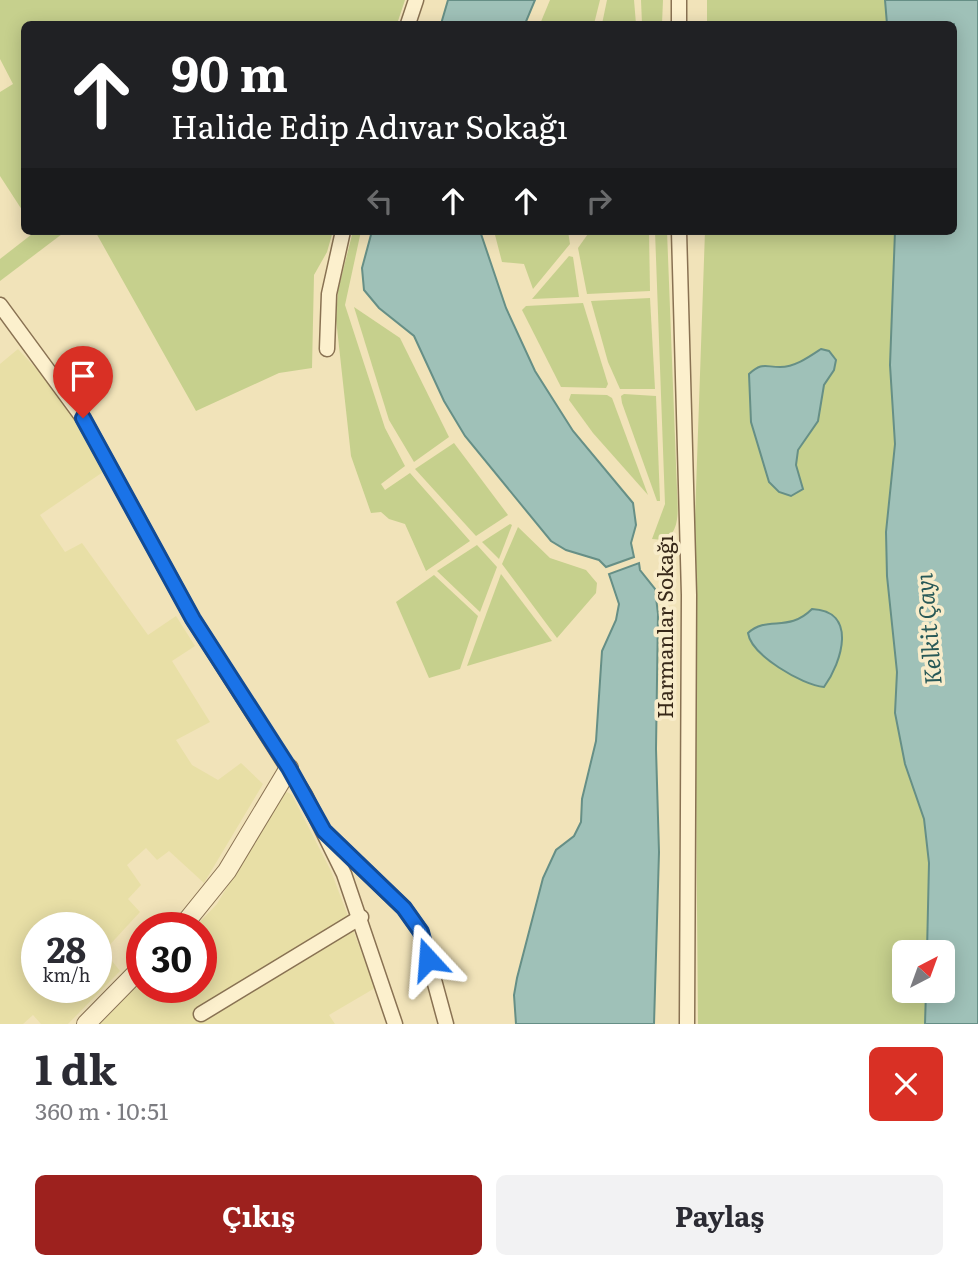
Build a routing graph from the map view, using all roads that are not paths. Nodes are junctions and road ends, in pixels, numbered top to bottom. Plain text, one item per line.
1 (416, 0) edge
2 (679, 0) edge
3 (409, 21) edge
4 (679, 21) edge
5 (342, 235) edge
6 (679, 235) edge
7 (0, 305) edge
8 (327, 349) dead end
9 (289, 768) junction
10 (324, 831) junction
11 (196, 912) edge
12 (360, 917) junction
13 (126, 983) edge
14 (201, 1014) dead end
15 (86, 1024) edge
16 (395, 1024) edge
17 (446, 1024) edge
18 (687, 1024) edge

1 - 3 street
2 - 4 street
5 - 8 street
6 - 18 street, Harmanlar Sokağı
7 - 9 street
9 - 10 street
9 - 11 street
10 - 12 street
10 - 17 street
12 - 14 street
12 - 16 street
13 - 15 street

